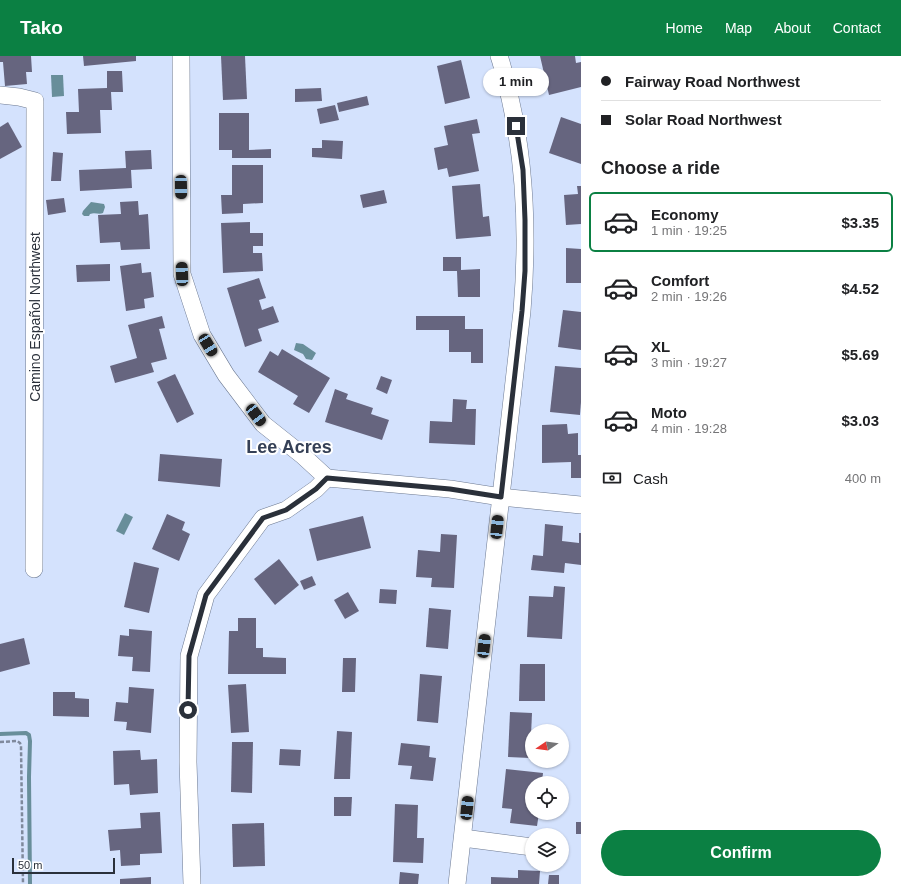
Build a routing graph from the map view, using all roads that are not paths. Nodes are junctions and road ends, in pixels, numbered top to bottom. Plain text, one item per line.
1 (181, 56) edge
2 (499, 56) edge
3 (0, 95) edge
4 (327, 478) junction
5 (501, 497) junction
6 (581, 505) edge
7 (34, 569) dead end
8 (463, 838) junction
9 (525, 846) edge
10 (192, 884) edge
11 (457, 884) edge

1 - 4 street
2 - 5 street
3 - 7 street, Camino Español Northwest
4 - 5 street
4 - 10 street
5 - 6 street
5 - 8 street
8 - 9 street
8 - 11 street

